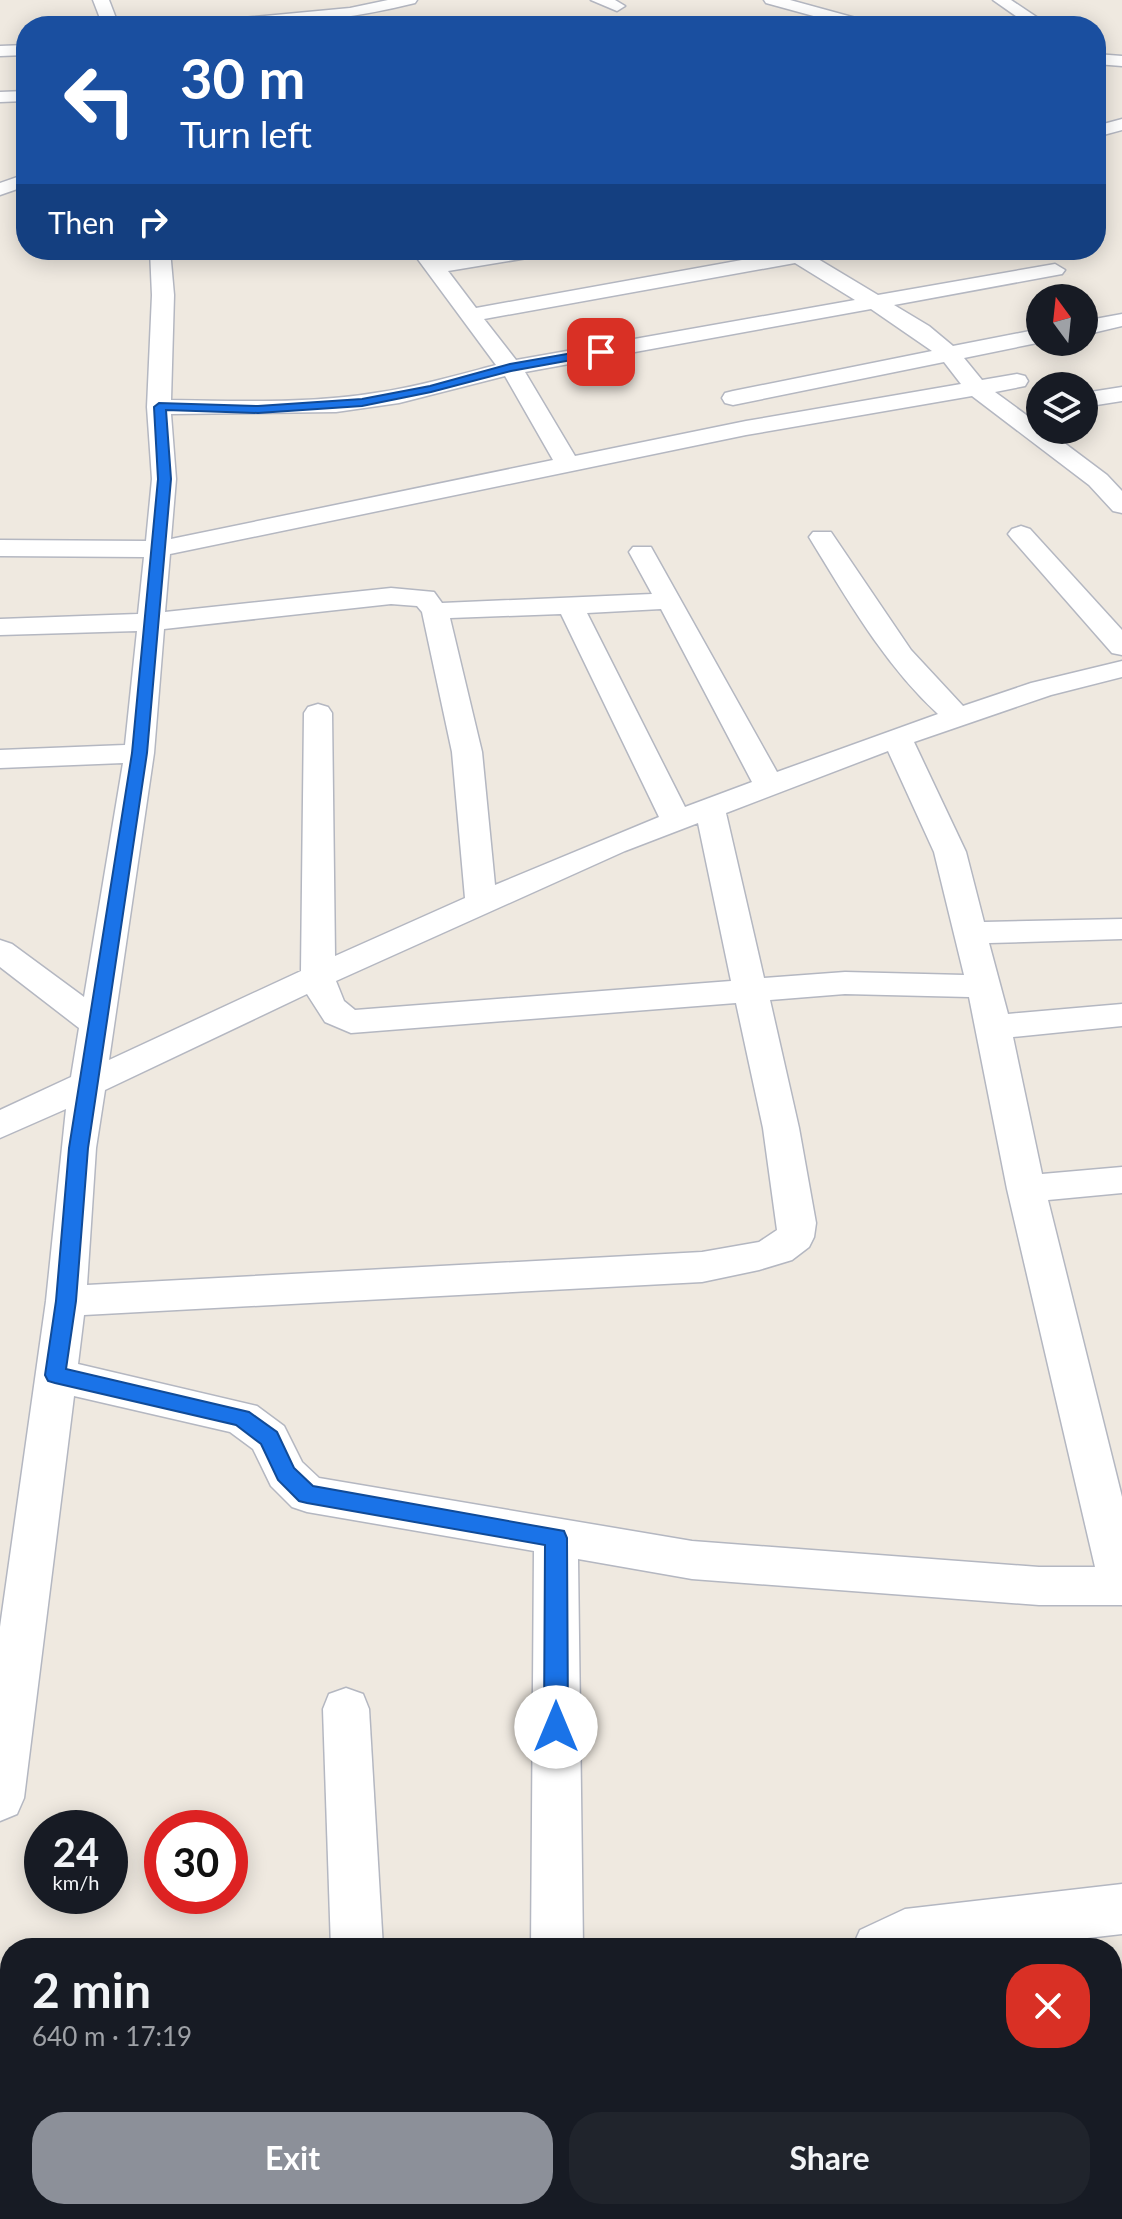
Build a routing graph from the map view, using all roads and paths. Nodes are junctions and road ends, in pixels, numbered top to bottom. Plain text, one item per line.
1 (408, 0) edge
2 (599, 0) edge
3 (772, 0) edge
4 (1001, 0) edge
5 (851, 3) dead end
6 (617, 6) dead end
7 (811, 10) junction
8 (349, 13) junction
9 (327, 16) edge
10 (356, 16) edge
11 (780, 16) edge
12 (832, 16) edge
13 (1023, 16) edge
14 (161, 260) edge
15 (430, 260) edge
16 (758, 260) edge
17 (805, 260) edge
18 (1055, 270) dead end
19 (877, 304) junction
20 (471, 315) junction
21 (1122, 320) edge
22 (1098, 325) edge
23 (1026, 339) edge
24 (949, 354) junction
25 (510, 368) junction
26 (1017, 381) dead end
27 (976, 388) junction
28 (1122, 394) edge
29 (733, 398) dead end
30 (1098, 398) edge
31 (159, 407) junction
32 (1026, 409) edge
33 (1008, 412) junction
34 (568, 465) junction
35 (1110, 478) edge
36 (1122, 506) edge
37 (1021, 534) dead end
38 (822, 537) dead end
39 (0, 548) edge
40 (158, 549) junction
41 (642, 552) dead end
42 (670, 601) junction
43 (570, 605) junction
44 (435, 611) junction
45 (152, 622) junction
46 (0, 627) edge
47 (1122, 647) edge
48 (1122, 669) edge
49 (318, 713) dead end
50 (959, 718) junction
51 (897, 738) junction
52 (139, 753) junction
53 (0, 759) edge
54 (770, 787) junction
55 (694, 815) junction
56 (481, 903) junction
57 (1122, 929) edge
58 (971, 933) junction
59 (0, 951) edge
60 (318, 976) junction
61 (984, 986) junction
62 (751, 990) junction
63 (1122, 1015) edge
64 (96, 1023) junction
65 (994, 1027) junction
66 (87, 1085) junction
67 (0, 1125) edge
68 (1122, 1180) edge
69 (1026, 1189) junction
70 (66, 1301) junction
71 (55, 1375) junction
72 (556, 1538) junction
73 (1122, 1586) edge
74 (346, 1709) dead end
75 (0, 1798) edge
76 (1122, 1909) edge
77 (357, 1938) edge
78 (557, 1938) edge
79 (897, 1938) edge

1 - 8 street
2 - 6 street
3 - 7 street
4 - 13 street
5 - 7 street
7 - 11 street
7 - 12 street
8 - 9 street
8 - 10 street
14 - 31 street
15 - 20 street
16 - 20 street
17 - 19 street
18 - 19 street
19 - 24 street
19 - 25 street
20 - 25 street
21 - 22 street
23 - 24 street
24 - 27 street
24 - 29 street
25 - 31 street
25 - 34 street
26 - 27 street
27 - 33 street
27 - 34 street
28 - 30 street
31 - 40 street
32 - 33 street
33 - 35 street
34 - 40 street
35 - 36 street
37 - 47 street
38 - 50 street
39 - 40 street
40 - 45 street
41 - 42 street
42 - 43 street
42 - 54 street
43 - 44 street
43 - 55 street
44 - 45 street
44 - 56 street
45 - 46 street
45 - 52 street
48 - 50 street
49 - 60 street
50 - 51 street
51 - 54 street
51 - 58 street
52 - 53 street
52 - 64 street
54 - 55 street
55 - 56 street
55 - 62 street
56 - 60 street
57 - 58 street
58 - 61 street
59 - 64 street
60 - 62 street
60 - 66 street
61 - 62 street
61 - 65 street
62 - 70 street
63 - 65 street
64 - 66 street
65 - 69 street
66 - 67 street
66 - 70 street
68 - 69 street
69 - 73 street
70 - 71 street
71 - 72 street
71 - 75 street
72 - 73 street
72 - 78 street
74 - 77 street
76 - 79 street

